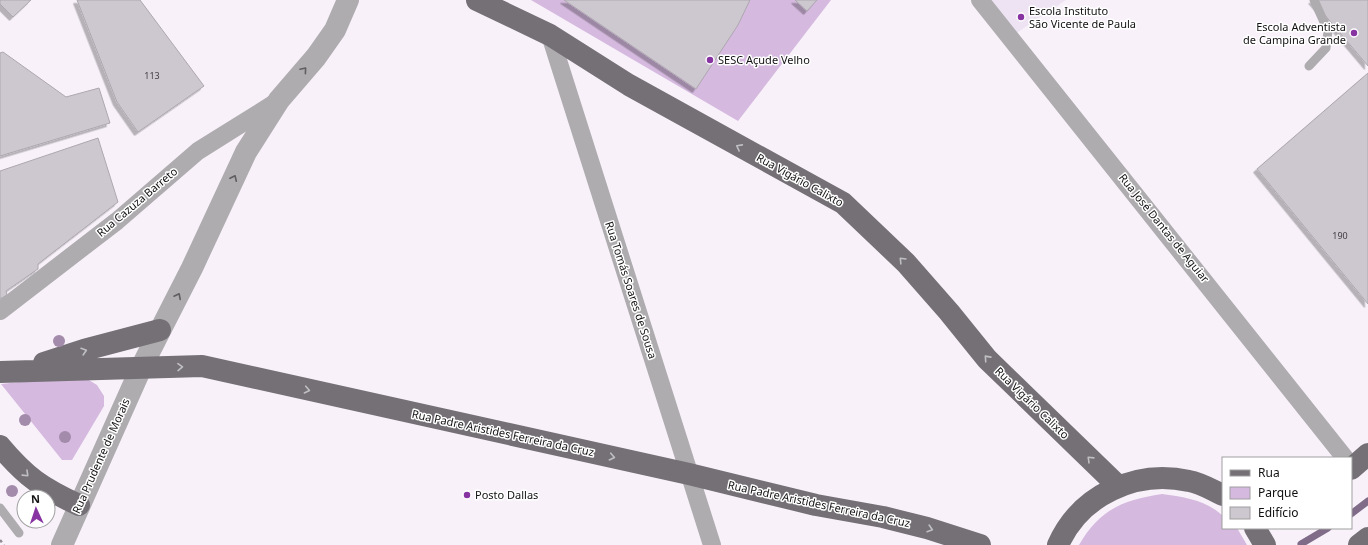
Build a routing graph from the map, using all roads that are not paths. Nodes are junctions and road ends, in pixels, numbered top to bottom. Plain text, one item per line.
1 (348, 0) edge
2 (477, 0) edge
3 (980, 0) edge
4 (1314, 0) edge
5 (550, 35) junction
6 (1309, 66) dead end
7 (279, 100) junction
8 (0, 311) edge
9 (160, 330) junction
10 (141, 368) junction
11 (10, 372) edge
12 (0, 446) edge
13 (1349, 457) edge
14 (690, 474) junction
15 (1118, 486) junction
16 (1222, 495) edge
17 (79, 505) junction
18 (0, 508) edge
19 (1256, 529) edge
20 (19, 532) dead end
21 (1368, 538) edge
22 (62, 545) edge
23 (712, 545) edge
24 (980, 545) edge
25 (1058, 545) edge
26 (1265, 545) edge
27 (1359, 545) edge

7 -> 1 street, Rua Cazuza Barreto
2 - 5 main road, Rua Vigário Calixto
3 - 13 street, Rua José Dantas de Aguiar
4 - 6 lane
5 - 14 street, Rua Tomás Soares de Sousa
15 -> 5 main road, Rua Vigário Calixto
7 - 8 street, Rua Cazuza Barreto
9 -> 7 street, Rua Cazuza Barreto
9 - 10 street, Rua Prudente de Morais
11 -> 9 main road
10 - 11 main road, Rua Padre Aristides Ferreira da Cruz
10 -> 14 main road, Rua Padre Aristides Ferreira da Cruz
10 - 17 street, Rua Prudente de Morais
12 -> 17 main road
14 - 23 street, Rua Tomás Soares de Sousa
14 -> 24 main road, Rua Padre Aristides Ferreira da Cruz
15 - 16 main road
15 - 25 main road
17 - 22 street, Rua Prudente de Morais
18 - 20 lane
19 - 26 main road
21 - 27 main road

